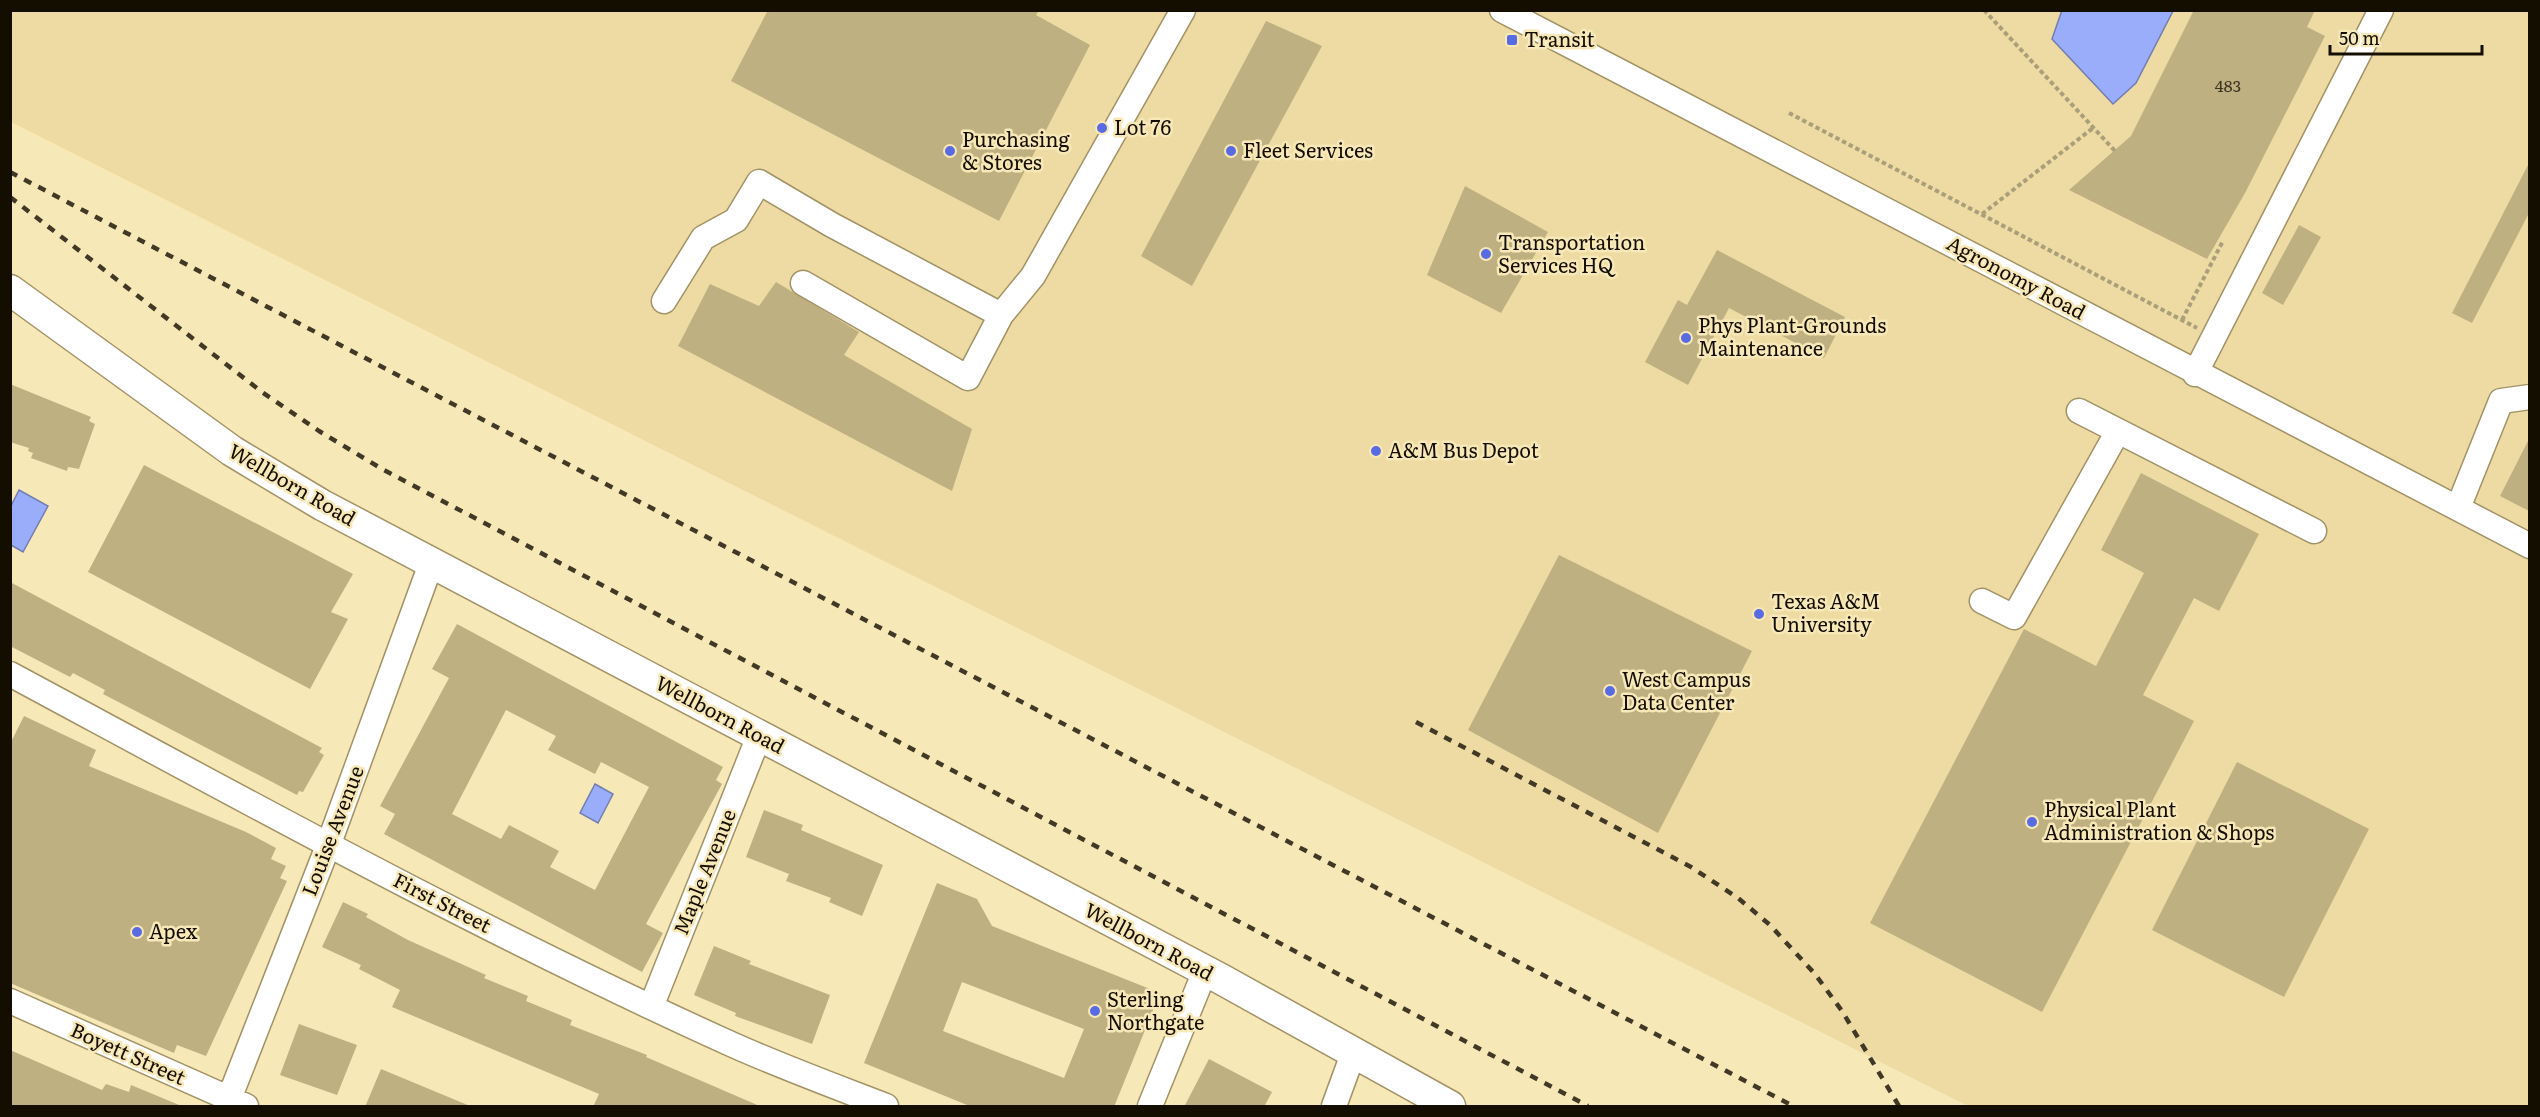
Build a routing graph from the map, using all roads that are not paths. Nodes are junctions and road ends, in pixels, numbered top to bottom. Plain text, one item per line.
1 (1183, 10) edge
2 (1502, 10) edge
3 (2381, 10) edge
4 (803, 283) dead end
5 (10, 290) edge
6 (664, 301) dead end
7 (1001, 315) junction
8 (2195, 374) junction
9 (2529, 397) edge
10 (2079, 411) dead end
11 (2118, 431) junction
12 (2458, 508) junction
13 (2314, 531) dead end
14 (2529, 546) edge
15 (432, 561) junction
16 (1982, 601) dead end
17 (10, 674) edge
18 (759, 736) junction
19 (328, 846) junction
20 (1205, 971) junction
21 (10, 1001) edge
22 (651, 1007) junction
23 (1353, 1054) junction
24 (238, 1103) edge
25 (886, 1107) edge
26 (1150, 1107) edge
27 (1334, 1107) edge
28 (1450, 1107) edge

1 - 7 street
2 - 8 street, Agronomy Road
3 - 8 street
4 - 7 street
5 - 15 main road, Wellborn Road
6 - 7 street
8 - 12 street, Agronomy Road
9 - 12 street
10 - 11 street
11 - 13 street
11 - 16 street
12 - 14 street, Agronomy Road
15 - 18 main road, Wellborn Road
15 - 19 street, Louise Avenue
17 - 19 street, First Street
18 - 20 main road, Wellborn Road
18 - 22 street, Maple Avenue
19 - 22 street, First Street
19 - 24 street, Louise Avenue
20 - 23 main road, Wellborn Road
20 - 26 street
21 - 24 street, Boyett Street
22 - 25 street, First Street
23 - 27 street
23 - 28 main road, Wellborn Road

